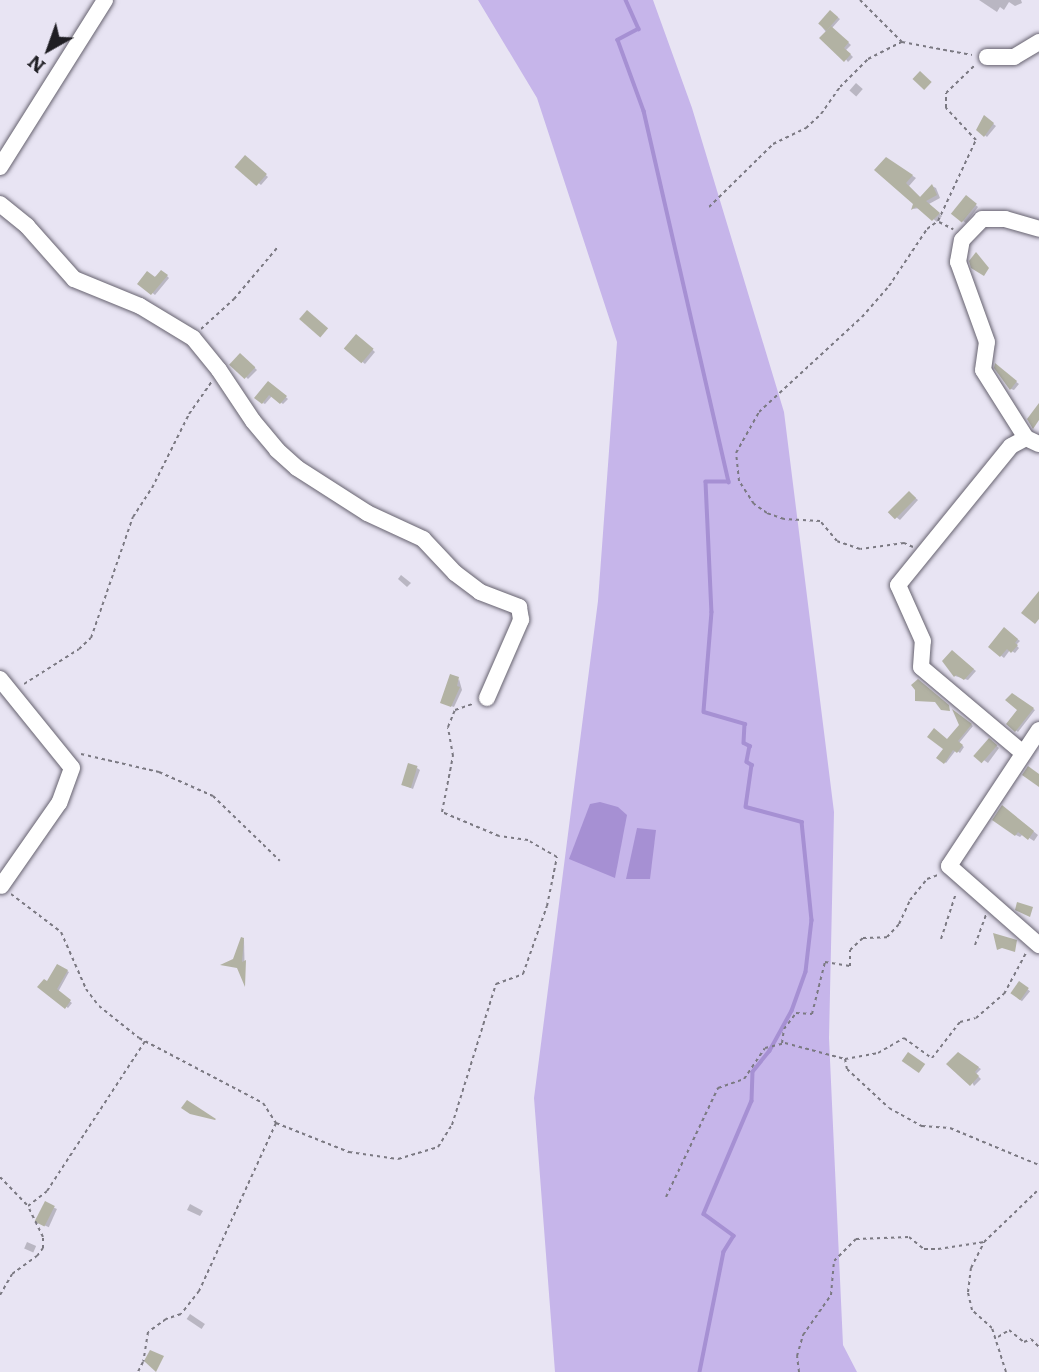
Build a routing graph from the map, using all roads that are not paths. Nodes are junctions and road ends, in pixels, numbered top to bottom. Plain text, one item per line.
1 (104, 0) edge
2 (1039, 42) edge
3 (990, 58) road end
4 (0, 167) edge
5 (0, 204) edge
6 (1039, 229) edge
7 (1033, 441) edge
8 (0, 679) edge
9 (487, 698) road end
10 (1039, 730) edge
11 (1023, 753) junction
12 (1, 886) edge
13 (1036, 943) edge

1 - 4 street
2 - 3 street
5 - 9 street
6 - 7 street
7 - 11 street
8 - 12 street
10 - 11 street
11 - 13 street

